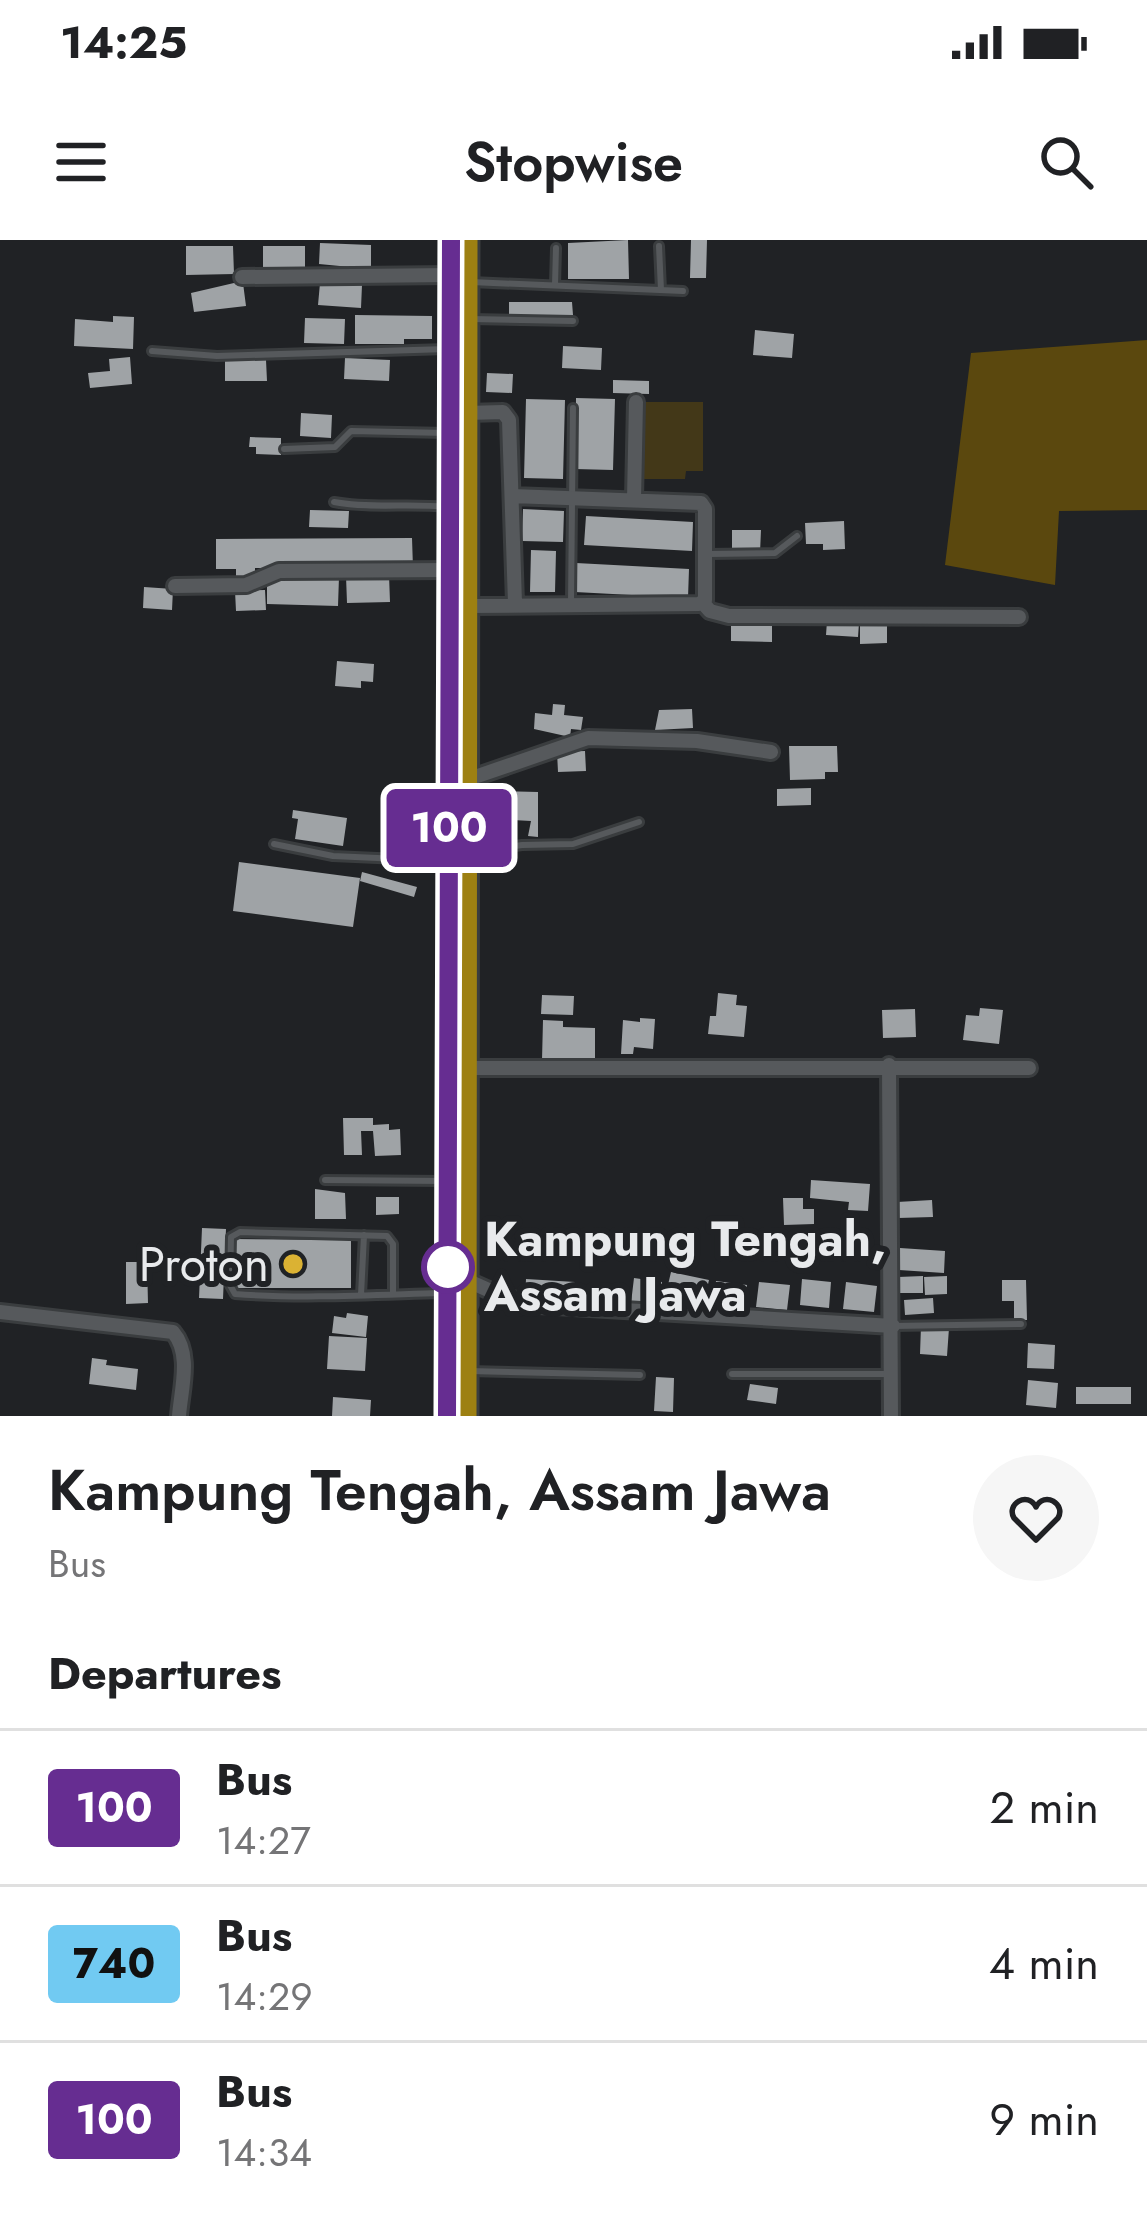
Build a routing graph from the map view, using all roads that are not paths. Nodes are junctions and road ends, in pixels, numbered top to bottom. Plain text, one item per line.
1 (451, 240) edge
2 (467, 240) edge
3 (659, 246) dead end
4 (556, 248) dead end
5 (242, 277) dead end
6 (459, 278) junction
7 (555, 286) junction
8 (661, 290) junction
9 (683, 291) dead end
10 (467, 319) junction
11 (573, 321) dead end
12 (451, 349) junction
13 (152, 351) dead end
14 (636, 402) dead end
15 (573, 408) dead end
16 (467, 413) junction
17 (450, 433) junction
18 (284, 449) dead end
19 (512, 496) junction
20 (573, 497) junction
21 (634, 500) junction
22 (334, 502) dead end
23 (450, 507) junction
24 (797, 536) dead end
25 (705, 554) junction
26 (450, 570) junction
27 (175, 586) dead end
28 (702, 602) junction
29 (515, 603) junction
30 (571, 603) junction
31 (466, 606) junction
32 (1019, 617) dead end
33 (771, 752) dead end
34 (466, 781) junction
35 (639, 822) dead end
36 (274, 844) dead end
37 (458, 857) junction
38 (889, 1065) junction
39 (466, 1068) junction
40 (1029, 1068) dead end
41 (325, 1180) dead end
42 (448, 1181) junction
43 (364, 1235) junction
44 (457, 1286) junction
45 (393, 1294) junction
46 (361, 1295) junction
47 (0, 1312) edge
48 (1021, 1324) dead end
49 (892, 1327) junction
50 (466, 1371) junction
51 (732, 1374) dead end
52 (891, 1374) junction
53 (640, 1375) dead end
54 (178, 1416) edge
55 (447, 1416) edge
56 (466, 1416) edge
57 (890, 1416) edge

1 - 6 highway
2 - 6 highway
3 - 8 lane
4 - 7 lane
5 - 6 street
6 - 7 lane
6 - 10 highway
6 - 12 highway
7 - 8 lane
8 - 9 lane
10 - 11 lane
10 - 16 highway
12 - 13 lane
12 - 17 highway
14 - 21 street
15 - 20 lane
16 - 19 street
16 - 31 highway
17 - 18 lane
17 - 23 highway
19 - 20 street
19 - 29 street
20 - 21 street
20 - 30 lane
21 - 25 street
22 - 23 lane
23 - 26 highway
24 - 25 lane
25 - 28 street
26 - 27 street
26 - 37 highway
28 - 30 street
28 - 32 street
29 - 30 street
29 - 31 street
31 - 34 highway
33 - 34 street
34 - 37 highway
35 - 37 lane
36 - 37 lane
37 - 39 highway
37 - 42 highway
38 - 39 street
38 - 40 street
38 - 49 street
39 - 44 highway
41 - 42 lane
42 - 44 highway
43 - 45 lane
43 - 46 lane
43 - 46 lane
44 - 45 lane
44 - 49 street
44 - 50 highway
44 - 55 highway
45 - 46 lane
47 - 54 street
48 - 49 lane
49 - 52 street
50 - 53 lane
50 - 56 highway
51 - 52 lane
52 - 57 street

